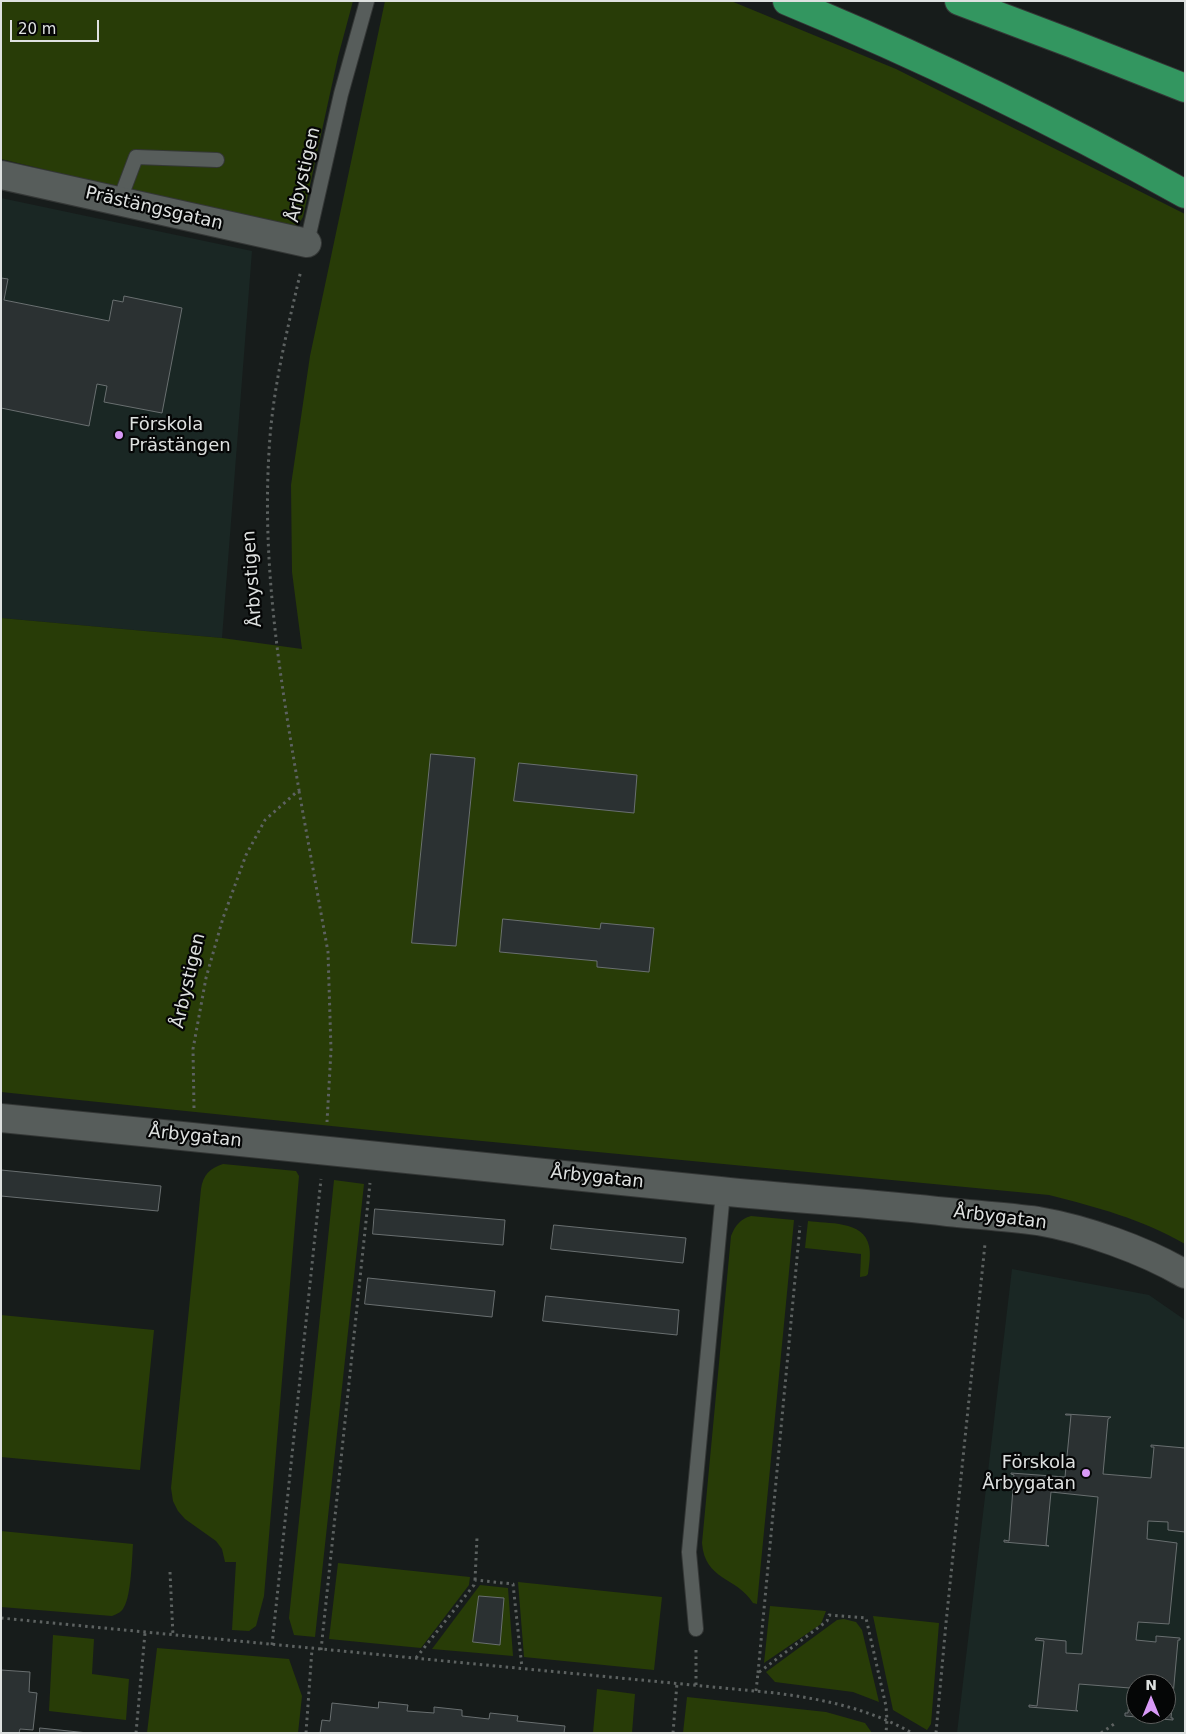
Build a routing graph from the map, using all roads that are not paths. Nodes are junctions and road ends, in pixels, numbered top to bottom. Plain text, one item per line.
1 (366, 1) edge
2 (787, 1) edge
3 (959, 1) edge
4 (1185, 88) edge
5 (217, 160) dead end
6 (1, 175) edge
7 (1185, 194) edge
8 (119, 202) junction
9 (307, 243) joint
10 (1, 1118) edge
11 (723, 1192) junction
12 (1185, 1274) edge
13 (696, 1629) road end

1 - 9 lane, Årbystigen
2 - 7 highway
3 - 4 highway
5 - 8 lane
6 - 8 street, Prästängsgatan
8 - 9 street, Prästängsgatan
10 - 11 street, Årbygatan
11 - 12 street, Årbygatan
11 - 13 lane

